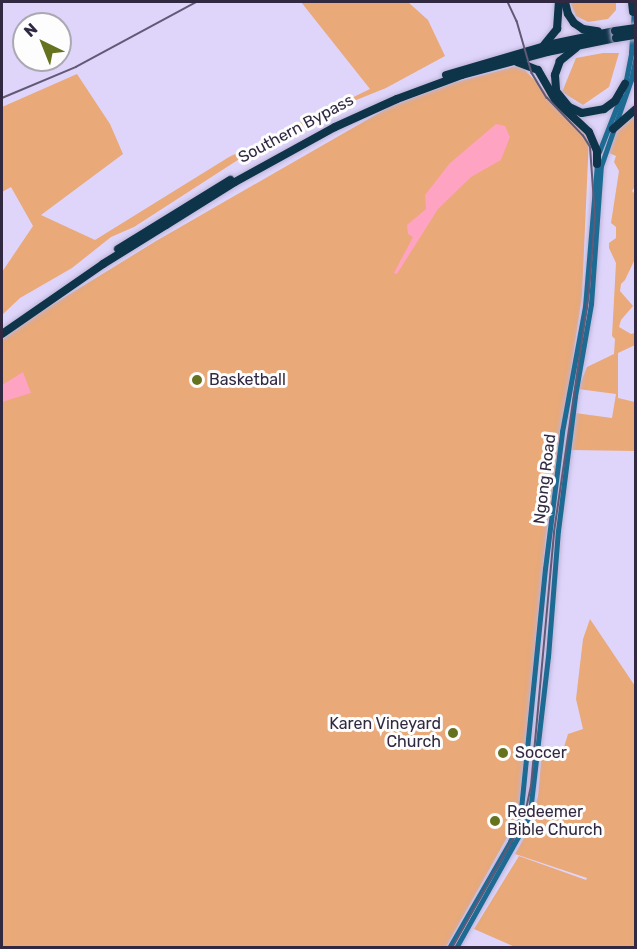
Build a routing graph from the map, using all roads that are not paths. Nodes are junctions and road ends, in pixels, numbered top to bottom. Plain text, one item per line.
1 (559, 2) edge
2 (565, 2) edge
3 (634, 2) edge
4 (633, 12) joint
5 (636, 28) edge
6 (615, 34) junction
7 (636, 35) edge
8 (582, 45) junction
9 (541, 48) junction
10 (636, 56) edge
11 (509, 62) junction
12 (625, 84) junction
13 (636, 109) edge
14 (613, 129) junction
15 (597, 164) junction
16 (2, 328) edge
17 (2, 334) edge
18 (568, 453) junction
19 (560, 454) junction
20 (537, 756) junction
21 (527, 757) junction
22 (534, 778) junction
23 (525, 779) junction
24 (449, 948) edge
25 (456, 948) edge

1 - 9 highway
2 - 6 highway
3 - 4 highway
4 - 12 main road, Ngong Road
5 - 6 highway, Southern Bypass, bridge
6 - 7 highway, Southern Bypass, bridge
6 - 8 highway, Southern Bypass
6 - 9 highway, Southern Bypass
8 - 11 highway, Southern Bypass
8 - 12 highway
9 - 16 highway, Southern Bypass
10 - 14 main road, Ngong Road
11 - 15 highway
11 - 17 highway, Southern Bypass
12 - 15 main road, Ngong Road
13 - 14 highway
14 - 18 main road, Ngong Road
15 - 19 main road, Ngong Road
18 - 19 main road
18 - 20 main road, Ngong Road
19 - 21 main road, Ngong Road
20 - 21 main road
20 - 22 main road, Ngong Road
21 - 23 main road, Ngong Road
22 - 23 main road
22 - 25 main road, Ngong Road
23 - 24 main road, Ngong Road

